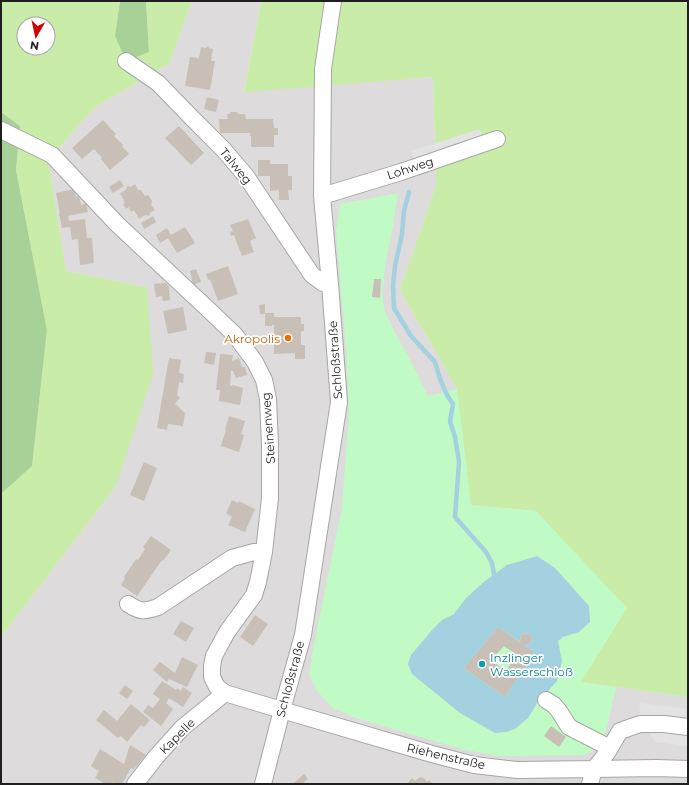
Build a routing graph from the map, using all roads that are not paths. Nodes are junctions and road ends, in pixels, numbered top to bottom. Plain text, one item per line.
1 (333, 1) edge
2 (126, 61) dead end
3 (1, 130) edge
4 (497, 138) dead end
5 (322, 196) junction
6 (330, 284) junction
7 (264, 552) junction
8 (128, 604) dead end
9 (225, 693) junction
10 (546, 700) dead end
11 (282, 710) junction
12 (688, 727) edge
13 (610, 748) junction
14 (688, 769) edge
15 (592, 777) edge
16 (135, 784) edge
17 (262, 784) edge

1 - 5 street, Schloßstraße
2 - 6 street, Talweg
3 - 7 street, Steinenweg
4 - 5 street, Lohweg
5 - 6 street, Schloßstraße
6 - 11 street, Schloßstraße
7 - 8 street
7 - 9 street, Steinenweg
9 - 11 street
9 - 16 street, Kapelle
10 - 13 street
11 - 15 street, Riehenstraße
11 - 17 street, Schloßstraße
12 - 13 street
13 - 15 street
14 - 15 street, Riehenstraße

